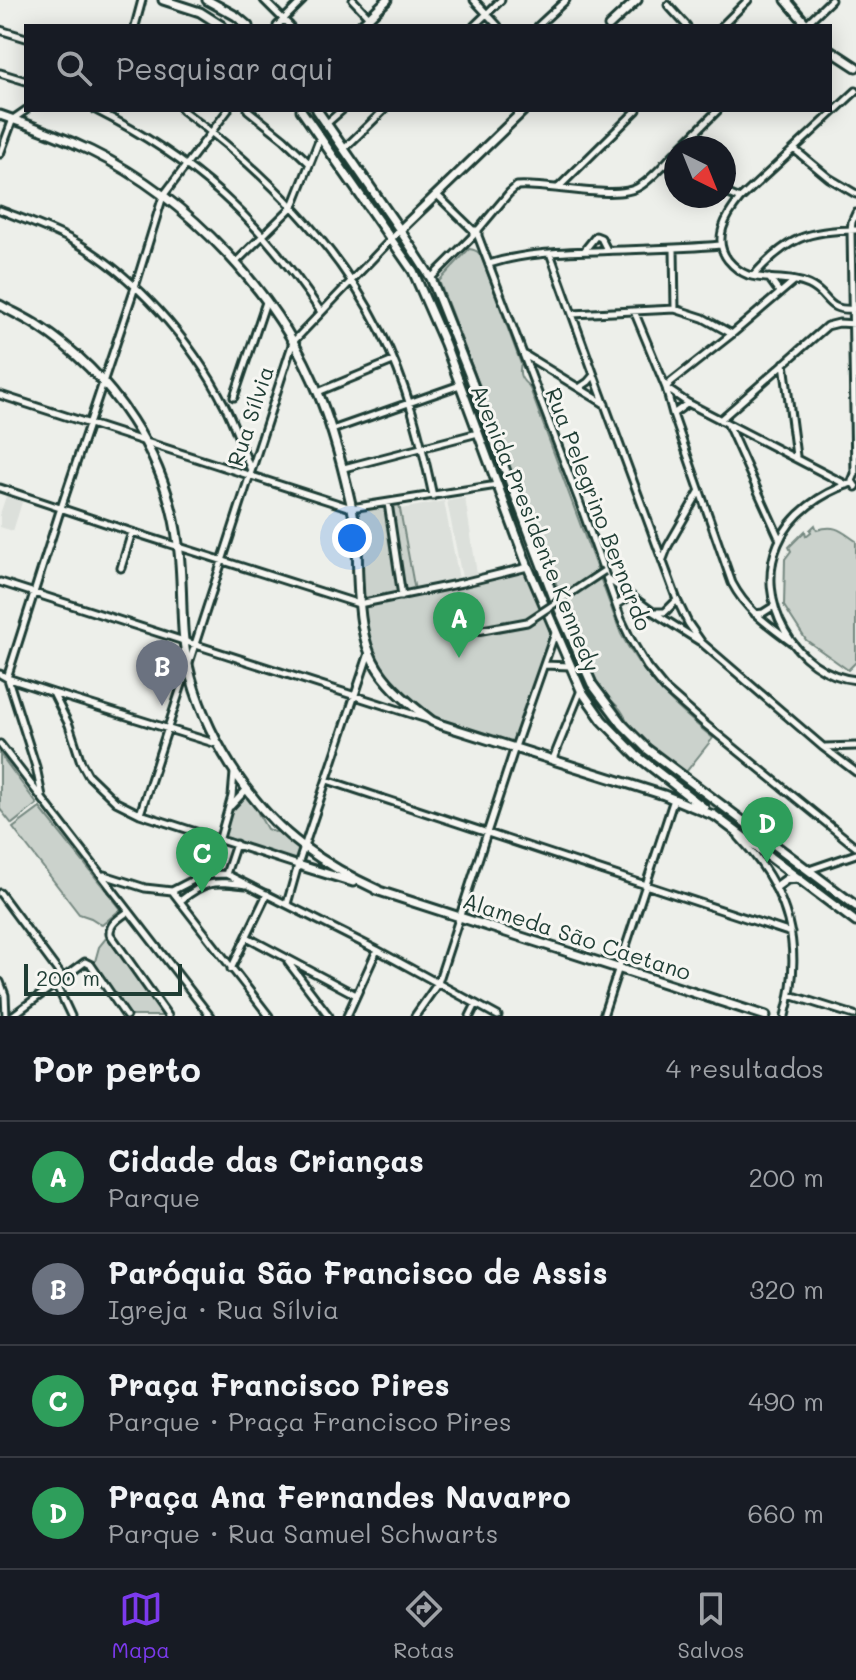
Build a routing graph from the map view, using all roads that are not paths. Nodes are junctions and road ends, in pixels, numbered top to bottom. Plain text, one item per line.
1 (142, 0) edge
2 (163, 0) edge
3 (207, 0) edge
4 (264, 0) edge
5 (303, 0) edge
6 (353, 0) edge
7 (387, 0) edge
8 (474, 0) edge
9 (501, 0) edge
10 (566, 0) edge
11 (637, 0) edge
12 (748, 0) edge
13 (786, 0) edge
14 (831, 0) edge
15 (668, 5) dead end
16 (487, 14) junction
17 (369, 17) junction
18 (283, 19) junction
19 (136, 24) edge
20 (219, 24) edge
21 (246, 24) edge
22 (279, 24) edge
23 (288, 24) edge
24 (362, 24) edge
25 (476, 24) edge
26 (496, 24) edge
27 (540, 24) edge
28 (611, 24) edge
29 (685, 24) edge
30 (724, 24) edge
31 (805, 24) edge
32 (807, 24) edge
33 (0, 30) edge
34 (24, 37) edge
35 (832, 51) edge
36 (856, 67) edge
37 (0, 73) edge
38 (24, 80) edge
39 (856, 91) edge
40 (24, 111) edge
41 (100, 112) edge
42 (185, 112) edge
43 (227, 112) edge
44 (250, 112) edge
45 (302, 112) edge
46 (318, 112) edge
47 (340, 112) edge
48 (382, 112) edge
49 (522, 112) edge
50 (635, 112) edge
51 (716, 112) edge
52 (0, 115) edge
53 (13, 119) junction
54 (326, 124) junction
55 (212, 132) junction
56 (692, 136) edge
57 (320, 138) junction
58 (344, 149) junction
59 (794, 149) junction
60 (0, 154) edge
61 (309, 163) junction
62 (187, 164) junction
63 (664, 164) edge
64 (558, 188) junction
65 (436, 194) junction
66 (856, 194) edge
67 (163, 196) junction
68 (736, 197) edge
69 (740, 199) junction
70 (293, 206) junction
71 (0, 210) edge
72 (856, 213) edge
73 (400, 230) junction
74 (854, 230) edge
75 (476, 233) junction
76 (264, 235) junction
77 (390, 239) junction
78 (720, 245) junction
79 (397, 248) junction
80 (674, 249) junction
81 (607, 250) junction
82 (584, 251) junction
83 (550, 253) junction
84 (235, 263) junction
85 (489, 264) junction
86 (413, 271) junction
87 (753, 276) junction
88 (768, 277) junction
89 (431, 278) junction
90 (794, 281) junction
91 (350, 282) junction
92 (135, 287) junction
93 (780, 293) junction
94 (266, 302) junction
95 (427, 302) junction
96 (0, 305) edge
97 (675, 309) junction
98 (854, 309) edge
99 (634, 311) junction
100 (321, 312) junction
101 (572, 314) junction
102 (854, 324) edge
103 (732, 334) junction
104 (293, 342) junction
105 (525, 355) junction
106 (393, 361) junction
107 (784, 363) junction
108 (540, 375) junction
109 (594, 375) junction
110 (104, 383) junction
111 (460, 385) junction
112 (578, 388) junction
113 (666, 388) junction
114 (318, 392) junction
115 (0, 395) edge
116 (234, 397) dead end
117 (409, 403) junction
118 (688, 403) junction
119 (606, 404) junction
120 (673, 414) junction
121 (720, 420) junction
122 (89, 424) junction
123 (728, 424) junction
124 (856, 427) edge
125 (332, 430) junction
126 (478, 433) junction
127 (754, 437) junction
128 (147, 443) junction
129 (743, 445) junction
130 (422, 447) junction
131 (796, 457) junction
132 (344, 468) junction
133 (250, 472) junction
134 (853, 482) edge
135 (497, 485) junction
136 (0, 488) edge
137 (699, 491) junction
138 (433, 496) junction
139 (388, 503) junction
140 (61, 508) junction
141 (351, 508) junction
142 (689, 511) junction
143 (706, 511) junction
144 (773, 524) junction
145 (788, 527) junction
146 (132, 532) junction
147 (780, 540) junction
148 (179, 546) junction
149 (663, 559) junction
150 (222, 560) junction
151 (528, 567) junction
152 (121, 568) dead end
153 (604, 571) junction
154 (607, 579) junction
155 (0, 582) edge
156 (35, 592) junction
157 (402, 596) junction
158 (630, 596) junction
159 (677, 600) junction
160 (359, 604) junction
161 (616, 605) junction
162 (774, 606) junction
163 (653, 612) junction
164 (754, 614) junction
165 (477, 631) dead end
166 (569, 632) junction
167 (555, 633) junction
168 (184, 641) junction
169 (791, 642) junction
170 (702, 643) junction
171 (196, 645) junction
172 (369, 653) junction
173 (582, 662) junction
174 (544, 665) junction
175 (570, 666) junction
176 (188, 667) junction
177 (0, 674) edge
178 (7, 678) junction
179 (856, 680) edge
180 (581, 690) junction
181 (53, 693) junction
182 (355, 695) junction
183 (432, 721) junction
184 (167, 729) junction
185 (0, 744) edge
186 (218, 744) junction
187 (856, 746) edge
188 (515, 747) junction
189 (823, 747) junction
190 (553, 759) junction
191 (233, 768) junction
192 (856, 772) edge
193 (327, 780) junction
194 (247, 789) junction
195 (42, 798) junction
196 (674, 799) junction
197 (230, 806) junction
198 (140, 814) junction
199 (715, 816) junction
200 (732, 829) junction
201 (488, 832) junction
202 (220, 838) junction
203 (236, 844) junction
204 (304, 847) junction
205 (856, 847) edge
206 (856, 854) edge
207 (298, 865) junction
208 (809, 870) junction
209 (226, 874) junction
210 (103, 875) junction
211 (197, 876) junction
212 (798, 878) junction
213 (647, 885) junction
214 (250, 886) junction
215 (776, 887) junction
216 (197, 888) junction
217 (378, 890) junction
218 (172, 891) junction
219 (0, 893) edge
220 (267, 894) junction
221 (180, 901) junction
222 (287, 904) junction
223 (856, 906) edge
224 (129, 911) junction
225 (460, 916) junction
226 (856, 922) edge
227 (791, 933) junction
228 (247, 937) junction
229 (377, 950) junction
230 (285, 958) junction
231 (620, 968) junction
232 (231, 969) junction
233 (63, 978) junction
234 (0, 982) edge
235 (438, 983) junction
236 (56, 984) junction
237 (356, 995) junction
238 (790, 995) junction
239 (476, 1004) junction
240 (325, 1014) edge
241 (854, 1014) edge
242 (9, 1016) edge
243 (71, 1016) edge
244 (126, 1016) edge
245 (168, 1016) edge
246 (210, 1016) edge
247 (269, 1016) edge
248 (347, 1016) edge
249 (415, 1016) edge
250 (470, 1016) edge
251 (498, 1016) edge
252 (603, 1016) edge
253 (766, 1016) edge
254 (785, 1016) edge

1 - 19 street
2 - 20 main road
3 - 21 main road
4 - 18 street
5 - 18 street
6 - 17 street
7 - 17 main road
8 - 16 street
9 - 16 street
10 - 27 street
11 - 28 main road
12 - 30 street
13 - 31 main road
14 - 32 street
15 - 29 street
16 - 25 street
16 - 26 street
17 - 24 main road
18 - 22 street
18 - 23 street
33 - 34 street
35 - 36 main road
37 - 38 street
39 - 59 street
40 - 53 street
41 - 62 street
42 - 55 street
43 - 55 street
44 - 61 street
45 - 57 main road, Avenida Presidente Kennedy
46 - 54 main road, Avenida Presidente Kennedy
47 - 54 street
48 - 58 street
49 - 65 main road, Rua Sílvia
50 - 64 street
51 - 56 street
52 - 53 main road
53 - 60 street
53 - 67 main road
54 - 58 main road, Avenida Presidente Kennedy
55 - 62 street
55 - 70 street
57 - 61 street
57 - 77 main road, Avenida Presidente Kennedy
58 - 73 main road, Avenida Presidente Kennedy
59 - 66 street
59 - 69 street
61 - 70 street
62 - 67 street
62 - 76 street
63 - 64 street
64 - 75 street
65 - 73 main road, Rua Sílvia
65 - 75 street, Rua Pelegrino Bernardo
67 - 84 main road
67 - 92 street
68 - 69 street
69 - 78 street
70 - 76 street
70 - 91 street
71 - 92 street
72 - 74 street
73 - 77 street, Rua Sílvia
73 - 79 main road
73 - 89 main road, Avenida Presidente Kennedy
74 - 87 street
74 - 98 street
75 - 85 street, Rua Pelegrino Bernardo
75 - 89 street
76 - 84 street
76 - 100 street
77 - 79 main road, Avenida Presidente Kennedy
77 - 91 street, Rua Sílvia
78 - 80 street
78 - 87 street
79 - 86 main road, Avenida Presidente Kennedy
80 - 81 street
80 - 97 street
81 - 82 street
81 - 82 street
82 - 83 street
83 - 85 street
83 - 101 street
84 - 94 main road
85 - 105 street, Rua Pelegrino Bernardo
86 - 89 main road
86 - 95 main road, Avenida Presidente Kennedy
87 - 88 street
88 - 90 street
88 - 93 street
89 - 95 main road
89 - 166 main road, Avenida Presidente Kennedy
90 - 93 street
90 - 98 street
91 - 100 street, Rua Sílvia
91 - 106 street
92 - 110 street
92 - 133 street
93 - 103 street
94 - 104 main road
94 - 116 street
95 - 111 main road, Avenida Presidente Kennedy
96 - 110 main road, Alameda São Caetano
97 - 99 street
97 - 103 street
98 - 102 street
99 - 101 street
99 - 113 street
100 - 104 street, Rua Sílvia
101 - 109 street
102 - 107 street
102 - 124 street
103 - 113 street
104 - 114 main road
104 - 133 street, Rua Sílvia
105 - 108 street
105 - 108 street, Rua Pelegrino Bernardo
106 - 114 street
106 - 117 street
107 - 121 street
107 - 131 street
108 - 112 street
108 - 153 street, Rua Pelegrino Bernardo
109 - 112 street
109 - 119 street
110 - 122 street
110 - 128 main road, Alameda São Caetano
111 - 117 street
111 - 126 main road, Avenida Presidente Kennedy
112 - 119 street
113 - 118 street
113 - 120 street
114 - 125 main road
115 - 122 street
117 - 125 street
117 - 130 street
118 - 120 street
118 - 121 street
119 - 149 street
120 - 137 street
121 - 123 street
122 - 128 street
122 - 140 street
123 - 127 street
123 - 129 street
124 - 134 street
125 - 132 main road
126 - 130 street
126 - 135 main road, Avenida Presidente Kennedy
127 - 129 street
127 - 131 street
128 - 133 street
128 - 148 main road, Alameda São Caetano
129 - 144 street
130 - 132 street
130 - 138 street
131 - 134 street
132 - 141 main road
133 - 141 street
133 - 150 street, Rua Sílvia
134 - 145 street
135 - 138 street
135 - 151 main road, Avenida Presidente Kennedy
136 - 140 street
137 - 142 street
137 - 143 street
138 - 139 street
139 - 141 street
139 - 157 street
140 - 146 street
140 - 156 street
141 - 160 main road
142 - 143 street
142 - 149 street
143 - 164 street
144 - 145 street
144 - 147 street
145 - 147 street
146 - 148 street
146 - 152 street
147 - 162 street
148 - 150 street
148 - 168 main road, Alameda São Caetano
149 - 159 street
150 - 160 street
150 - 171 street, Rua Sílvia
151 - 157 street
151 - 167 main road, Avenida Presidente Kennedy
153 - 154 street, Rua Pelegrino Bernardo
153 - 165 street, bridge
154 - 158 street
154 - 161 street, Rua Pelegrino Bernardo
155 - 156 street
156 - 168 street
156 - 178 street
157 - 160 street
158 - 161 street
158 - 163 street
159 - 163 street
159 - 170 street
160 - 172 main road
161 - 205 street, Rua Pelegrino Bernardo
162 - 164 street
162 - 169 street
163 - 170 street
164 - 169 street
166 - 167 main road
166 - 173 main road, Avenida Presidente Kennedy
167 - 174 street
167 - 175 main road, Avenida Presidente Kennedy
168 - 171 street
168 - 176 main road, Alameda São Caetano
169 - 179 street
170 - 189 street
171 - 176 street, Rua Sílvia
171 - 182 street
172 - 182 street
172 - 183 main road
173 - 175 main road
173 - 208 main road, Avenida Presidente Kennedy
174 - 175 street
174 - 188 street
175 - 180 main road, Avenida Presidente Kennedy
176 - 184 street, Rua Sílvia
176 - 186 main road, Alameda São Caetano
177 - 178 street
178 - 181 street
178 - 195 street
180 - 190 street
180 - 199 main road, Avenida Presidente Kennedy
181 - 184 street
181 - 198 street
182 - 183 street
182 - 193 street
183 - 188 main road
184 - 186 street
184 - 198 street, Rua Sílvia
185 - 195 street
186 - 191 main road, Alameda São Caetano
187 - 189 street
188 - 190 main road
188 - 201 street
189 - 192 street
190 - 196 main road
191 - 194 main road, Alameda São Caetano
191 - 197 street
193 - 201 street
193 - 204 street
194 - 197 street
194 - 204 main road, Alameda São Caetano
195 - 210 street
196 - 199 main road
196 - 213 street
197 - 202 street
198 - 202 street
199 - 200 main road, Avenida Presidente Kennedy
200 - 212 main road, Avenida Presidente Kennedy
200 - 215 street
201 - 213 street
201 - 225 street
202 - 203 street
202 - 211 street
203 - 207 street
203 - 209 street
204 - 207 street
204 - 217 main road, Alameda São Caetano
206 - 208 street
207 - 217 main road, Alameda São Caetano
207 - 222 street
208 - 223 main road, Avenida Presidente Kennedy
209 - 211 street
209 - 214 street
210 - 218 street
210 - 224 street
211 - 216 street
211 - 218 street
212 - 215 main road
212 - 226 main road, Avenida Presidente Kennedy
213 - 227 street
213 - 231 street
214 - 216 street
214 - 220 street
215 - 227 street
216 - 221 street
217 - 225 main road, Alameda São Caetano
218 - 221 street
219 - 233 street
220 - 222 street
220 - 228 street
221 - 232 street
222 - 229 street
224 - 245 street
224 - 246 street
225 - 231 main road, Alameda São Caetano
225 - 235 street
227 - 238 street
228 - 230 street
228 - 232 street
229 - 235 street
229 - 237 street
230 - 237 street
230 - 240 street
231 - 252 street
231 - 253 main road, Alameda São Caetano
232 - 247 street
233 - 236 street
233 - 244 street
234 - 242 street
235 - 239 street
235 - 249 street
236 - 242 street
236 - 243 street
237 - 248 street
238 - 241 street
238 - 254 street
239 - 250 street
239 - 251 street

